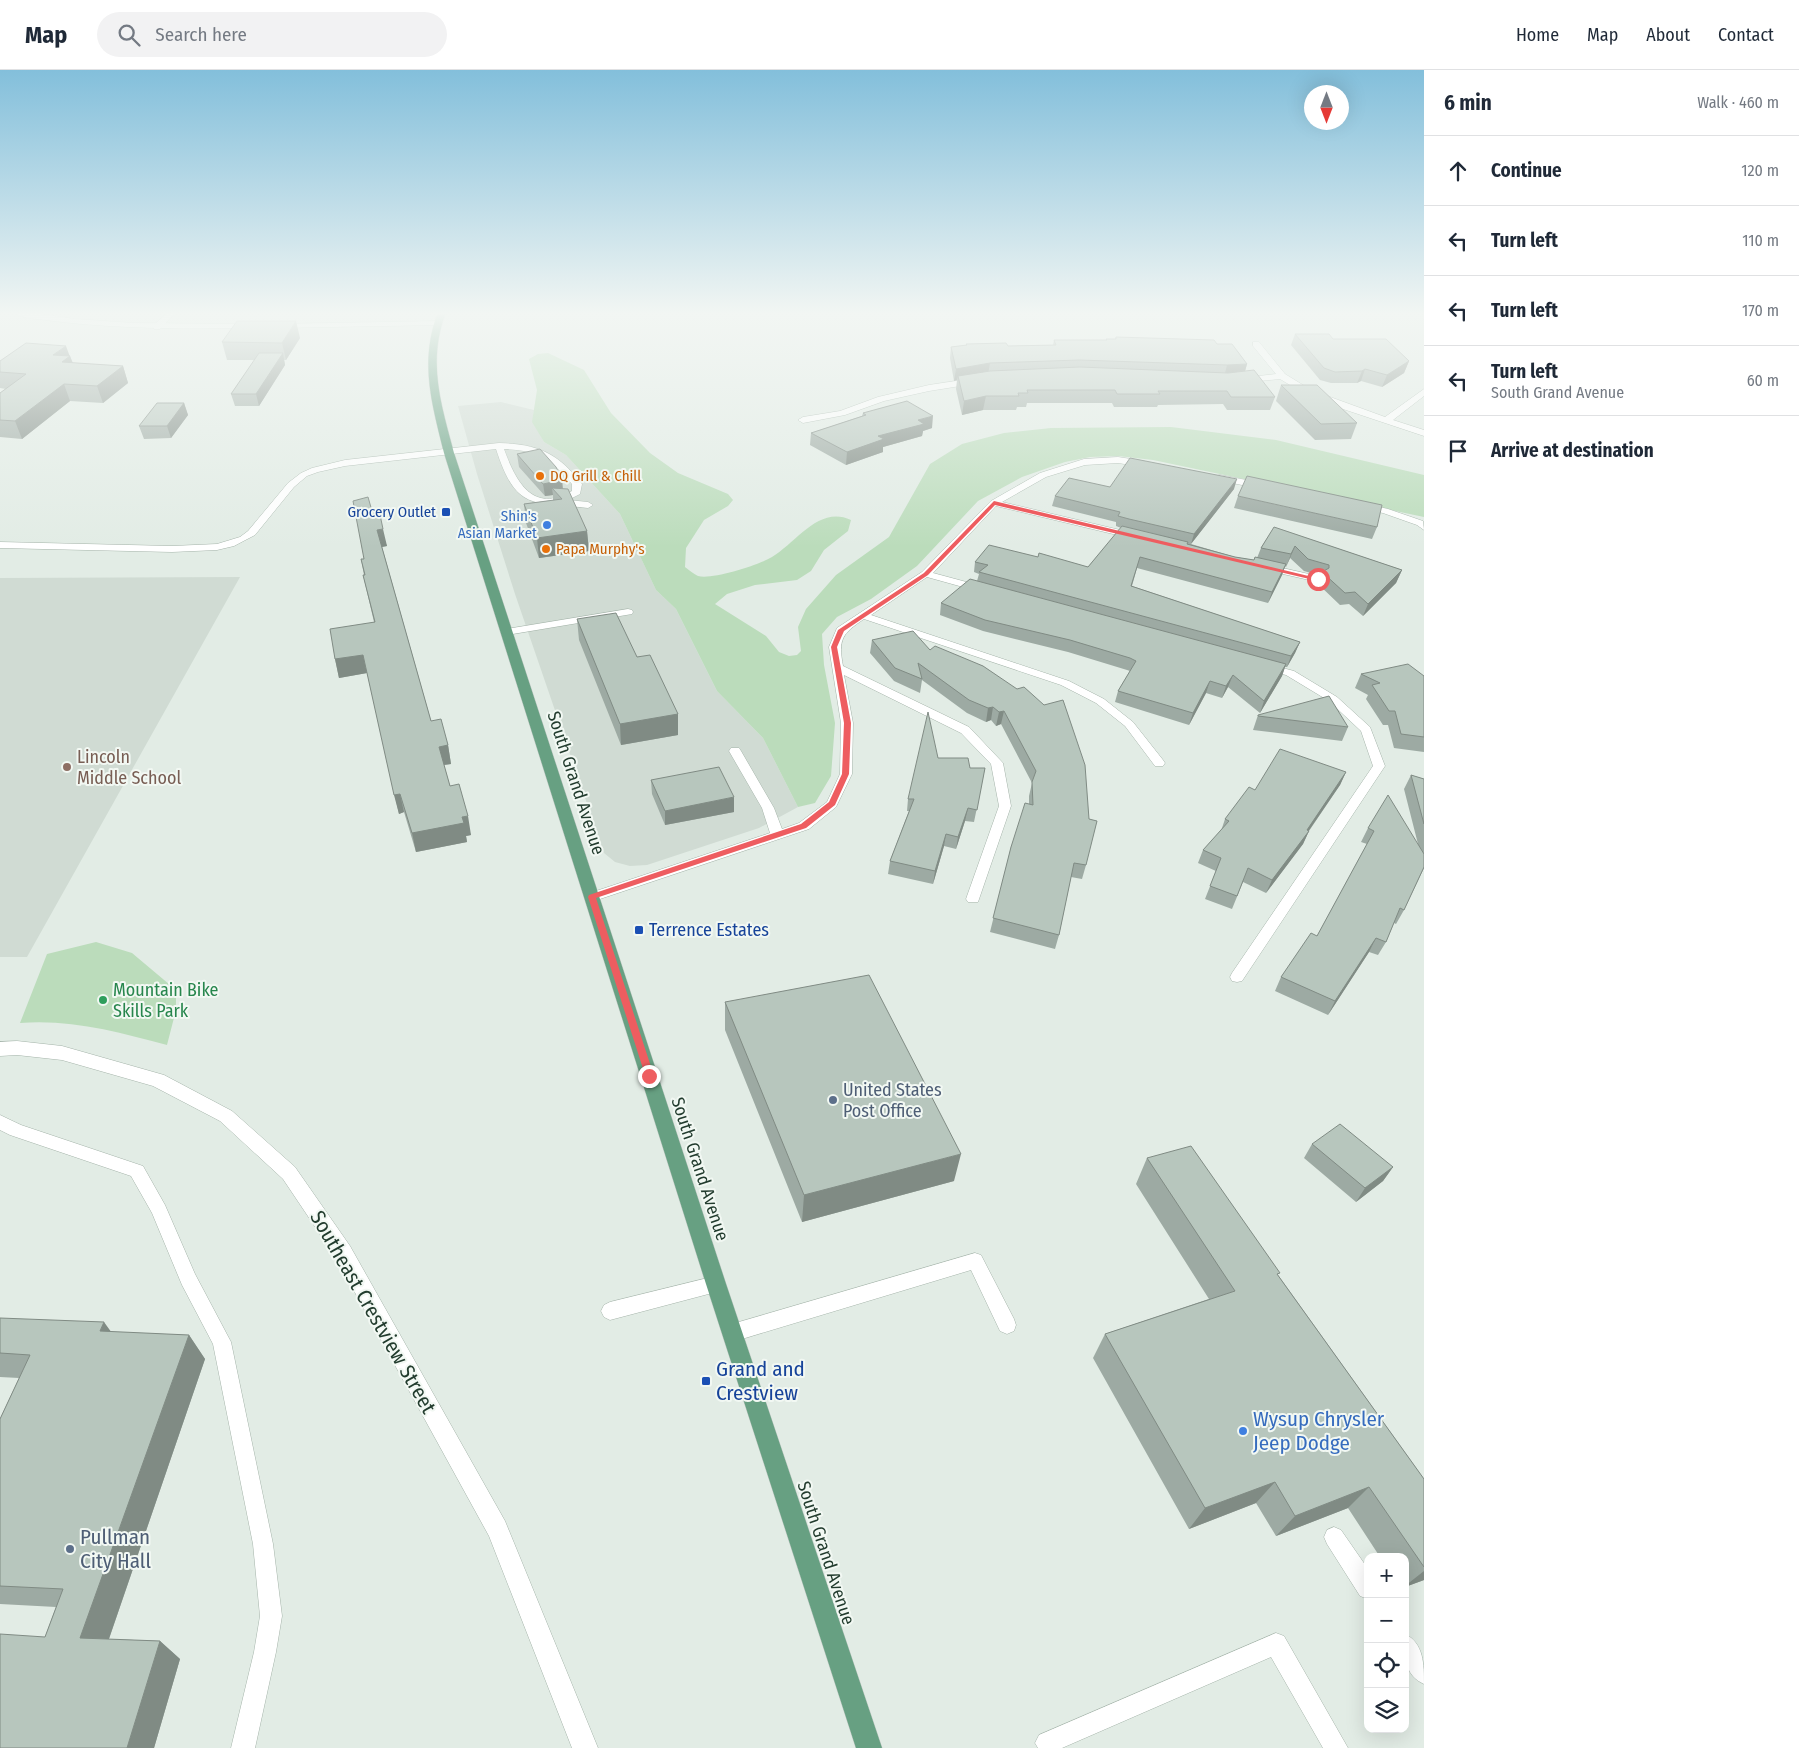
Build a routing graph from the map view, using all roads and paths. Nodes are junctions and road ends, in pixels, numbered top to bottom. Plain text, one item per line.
1 (434, 390) edge
2 (919, 390) edge
3 (1308, 390) edge
4 (1424, 392) edge
5 (803, 420) dead end
6 (1386, 421) junction
7 (1424, 433) edge
8 (499, 446) junction
9 (450, 453) junction
10 (1151, 465) edge
11 (1207, 475) edge
12 (1272, 488) edge
13 (553, 501) junction
14 (994, 503) junction
15 (1348, 503) edge
16 (588, 505) dead end
17 (1424, 527) edge
18 (1146, 539) edge
19 (0, 545) edge
20 (1251, 564) edge
21 (926, 574) junction
22 (1318, 579) dead end
23 (993, 592) edge
24 (628, 612) dead end
25 (862, 615) junction
26 (507, 632) junction
27 (1252, 663) edge
28 (838, 668) junction
29 (735, 751) dead end
30 (1159, 763) dead end
31 (777, 834) junction
32 (592, 897) junction
33 (973, 899) dead end
34 (1237, 977) dead end
35 (0, 1048) edge
36 (0, 1122) edge
37 (716, 1284) junction
38 (610, 1311) dead end
39 (1007, 1326) dead end
40 (732, 1333) junction
41 (1334, 1537) dead end
42 (1364, 1582) edge
43 (1409, 1651) edge
44 (1424, 1673) edge
45 (1047, 1743) dead end
46 (243, 1748) edge
47 (586, 1748) edge
48 (869, 1748) edge
49 (1336, 1748) edge

1 - 9 main road, South Grand Avenue
2 - 5 street
3 - 6 street
4 - 6 street
6 - 7 street
8 - 9 lane
8 - 13 lane
8 - 13 lane
9 - 19 lane
9 - 26 main road, South Grand Avenue
10 - 14 lane
11 - 12 lane
13 - 16 lane
14 - 18 lane
14 - 21 lane
15 - 17 lane
20 - 22 lane
21 - 23 lane
21 - 25 lane
24 - 26 lane
25 - 28 lane
25 - 30 lane
26 - 32 main road, South Grand Avenue
27 - 34 lane
28 - 31 lane
28 - 33 lane
29 - 31 lane
31 - 32 lane
32 - 37 main road, South Grand Avenue
35 - 47 street, Southeast Crestview Street
36 - 46 lane
37 - 38 lane
37 - 40 main road, South Grand Avenue
39 - 40 lane
40 - 48 main road, South Grand Avenue
41 - 42 lane
43 - 44 lane
45 - 49 lane

